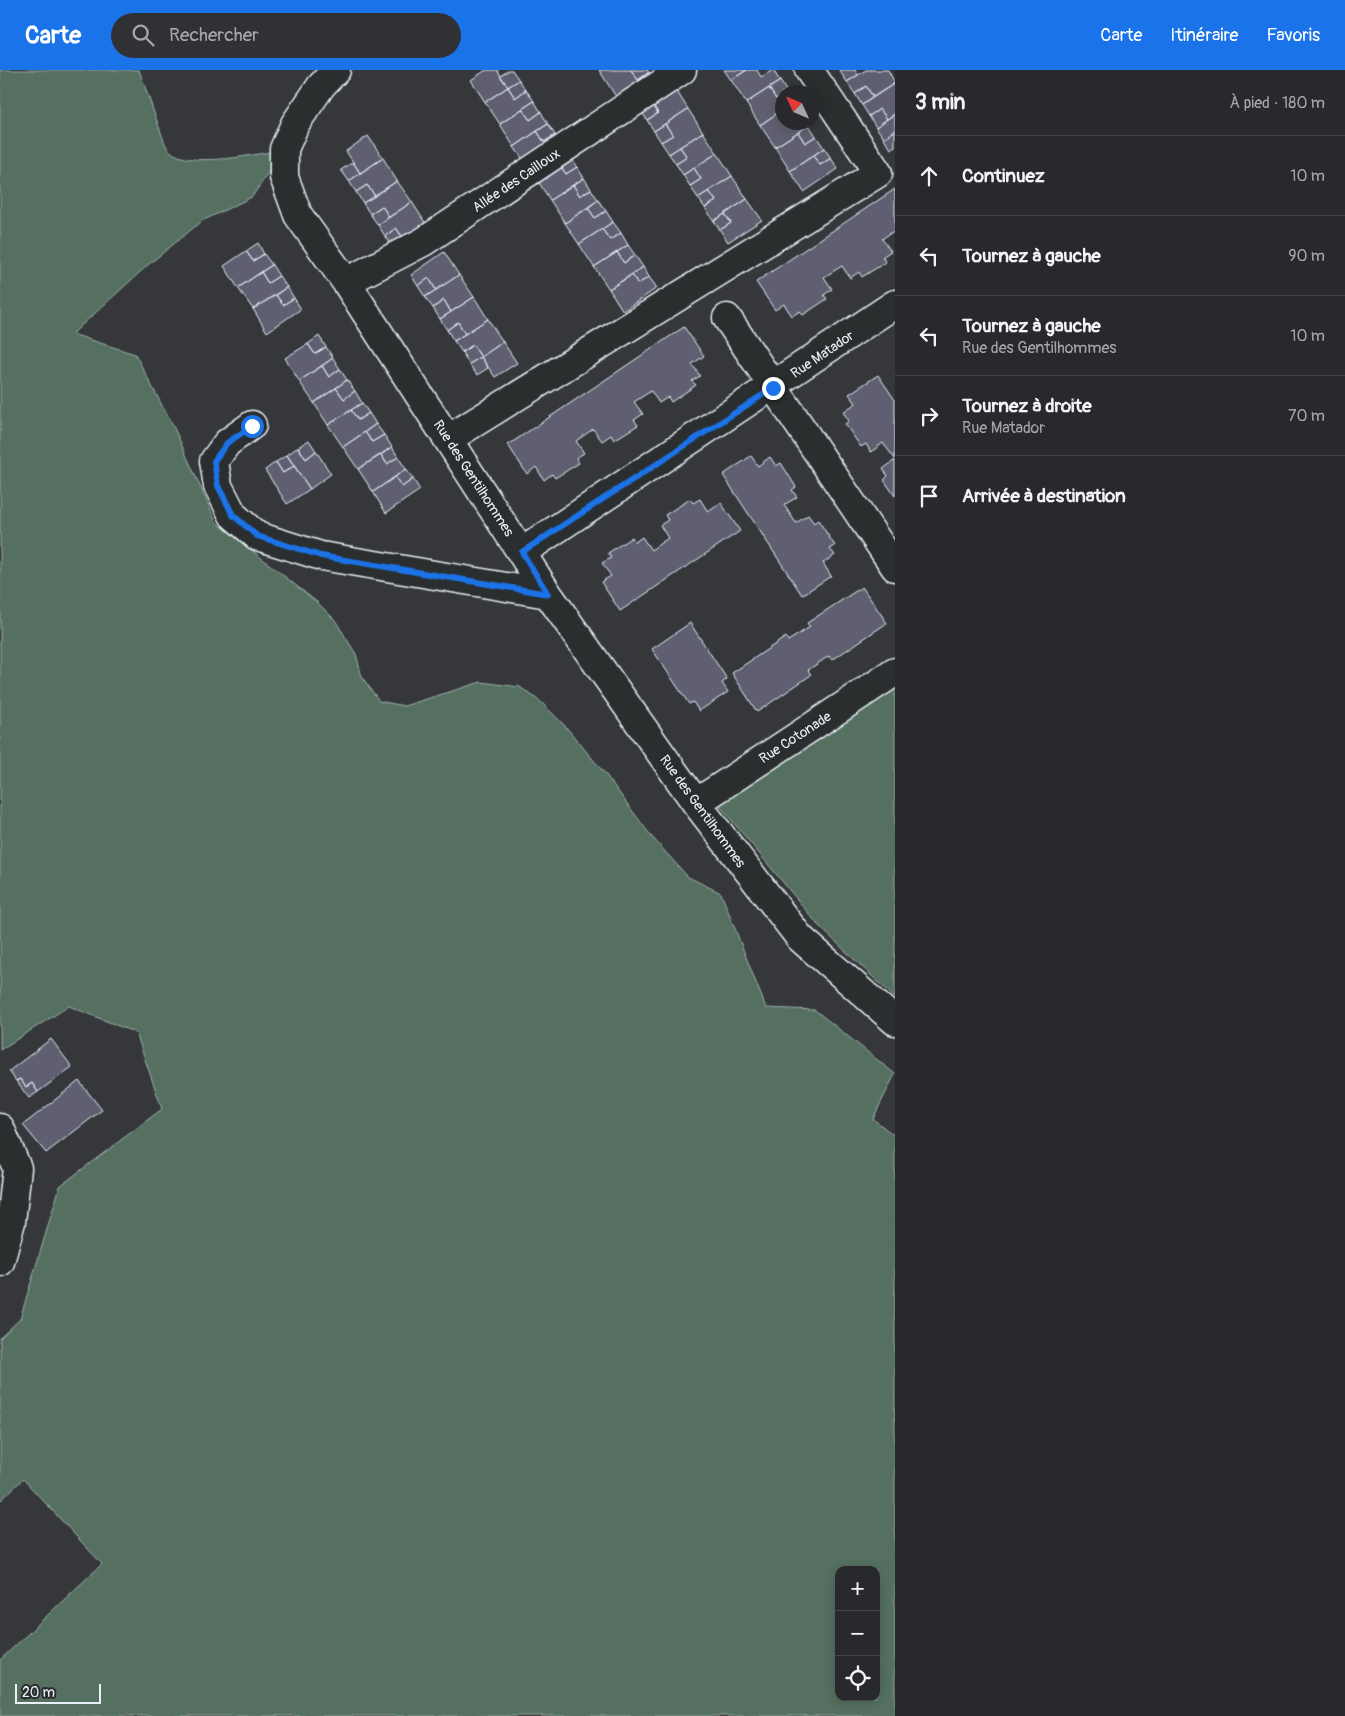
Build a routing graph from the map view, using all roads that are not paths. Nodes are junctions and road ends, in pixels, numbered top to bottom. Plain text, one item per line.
1 (336, 70) edge
2 (682, 70) edge
3 (809, 70) edge
4 (346, 282) junction
5 (895, 304) edge
6 (727, 318) dead end
7 (773, 388) junction
8 (252, 426) dead end
9 (448, 439) junction
10 (522, 552) junction
11 (895, 567) edge
12 (548, 594) junction
13 (895, 672) edge
14 (696, 803) junction
15 (895, 1020) edge
16 (0, 1128) edge
17 (0, 1262) edge

1 - 4 street, Rue des Gentilhommes
2 - 4 street, Allée des Cailloux
3 - 9 street
4 - 9 street, Rue des Gentilhommes
5 - 7 street, Rue Matador
6 - 7 street
7 - 10 street, Rue Matador
7 - 11 street
8 - 12 street
9 - 10 street, Rue des Gentilhommes
10 - 12 street, Rue des Gentilhommes
12 - 14 street, Rue des Gentilhommes
13 - 14 street, Rue Cotonade
14 - 15 street, Rue des Gentilhommes
16 - 17 street

